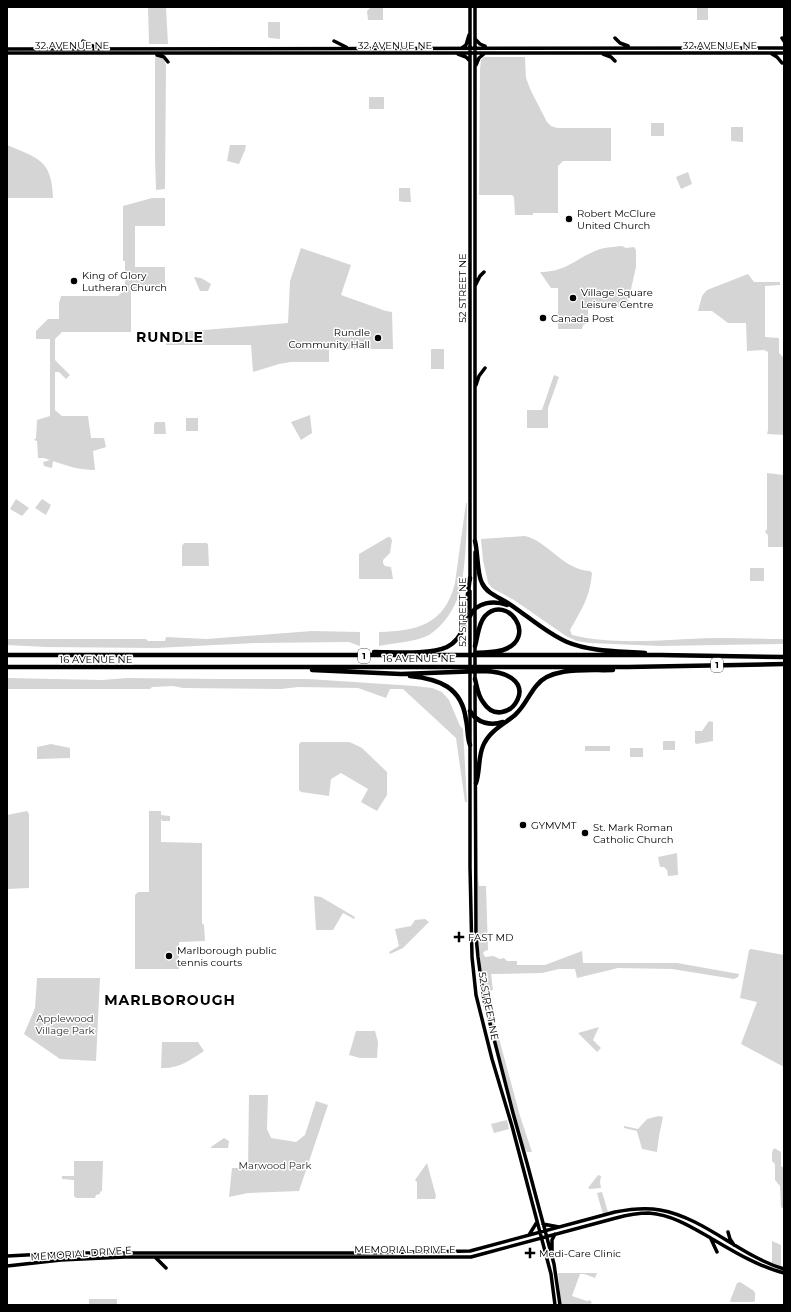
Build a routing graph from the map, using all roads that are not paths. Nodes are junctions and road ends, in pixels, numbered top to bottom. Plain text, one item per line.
1 (470, 7) edge
2 (475, 7) edge
3 (470, 30) junction
4 (615, 38) dead end
5 (475, 39) junction
6 (334, 41) dead end
7 (83, 42) dead end
8 (100, 48) junction
9 (351, 48) junction
10 (462, 48) junction
11 (470, 48) junction
12 (475, 48) junction
13 (490, 48) junction
14 (631, 48) junction
15 (784, 48) edge
16 (7, 49) edge
17 (7, 53) edge
18 (150, 53) junction
19 (455, 53) junction
20 (470, 53) junction
21 (475, 53) junction
22 (485, 53) junction
23 (600, 53) junction
24 (767, 53) junction
25 (784, 53) edge
26 (470, 61) junction
27 (615, 61) dead end
28 (168, 62) dead end
29 (782, 63) dead end
30 (475, 68) junction
31 (484, 272) dead end
32 (474, 287) junction
33 (485, 368) dead end
34 (475, 388) junction
35 (475, 541) junction
36 (470, 578) junction
37 (475, 609) junction
38 (516, 609) junction
39 (470, 616) junction
40 (472, 646) junction
41 (7, 654) edge
42 (316, 655) junction
43 (416, 655) junction
44 (660, 655) junction
45 (784, 657) edge
46 (784, 664) edge
47 (285, 667) junction
48 (650, 667) junction
49 (7, 668) edge
50 (401, 674) junction
51 (473, 679) junction
52 (470, 711) junction
53 (475, 718) junction
54 (510, 719) junction
55 (470, 745) junction
56 (476, 782) junction
57 (537, 1222) junction
58 (543, 1224) junction
59 (560, 1227) junction
60 (728, 1232) dead end
61 (545, 1234) junction
62 (555, 1234) junction
63 (529, 1235) junction
64 (541, 1235) junction
65 (711, 1238) junction
66 (530, 1241) junction
67 (543, 1244) junction
68 (735, 1246) junction
69 (717, 1252) dead end
70 (551, 1255) junction
71 (7, 1257) edge
72 (156, 1257) junction
73 (7, 1266) edge
74 (166, 1268) dead end
75 (784, 1269) edge
76 (784, 1273) edge
77 (555, 1305) edge
78 (560, 1305) edge

1 - 3 main road, 52 STREET NE
2 - 5 main road, 52 STREET NE
3 - 10 main road
3 - 11 main road, 52 STREET NE
4 - 14 main road
5 - 12 main road, 52 STREET NE
5 - 13 main road
6 - 9 main road
7 - 8 main road
8 - 9 main road, 32 AVENUE NE
8 - 16 main road, 32 AVENUE NE
9 - 10 main road, 32 AVENUE NE
10 - 11 main road, 32 AVENUE NE
11 - 12 main road, 32 AVENUE NE
11 - 20 main road, 52 STREET NE
12 - 13 main road, 32 AVENUE NE
12 - 21 main road, 52 STREET NE
13 - 14 main road, 32 AVENUE NE
14 - 15 main road, 32 AVENUE NE
17 - 18 main road, 32 AVENUE NE
18 - 19 main road, 32 AVENUE NE
18 - 28 main road
19 - 20 main road, 32 AVENUE NE
19 - 26 main road
20 - 21 main road, 32 AVENUE NE
20 - 26 main road, 52 STREET NE
21 - 22 main road, 32 AVENUE NE
21 - 30 main road, 52 STREET NE
22 - 23 main road, 32 AVENUE NE
22 - 30 main road
23 - 24 main road, 32 AVENUE NE
23 - 27 main road
24 - 25 main road, 32 AVENUE NE
24 - 29 main road
26 - 36 main road, 52 STREET NE
30 - 32 main road, 52 STREET NE
31 - 32 main road
32 - 34 main road, 52 STREET NE
33 - 34 main road
34 - 35 main road, 52 STREET NE
35 - 37 main road, 52 STREET NE
35 - 38 highway
36 - 39 main road, 52 STREET NE
36 - 42 highway
37 - 38 highway
37 - 39 highway
37 - 40 main road, 52 STREET NE
38 - 44 highway
39 - 40 main road, 52 STREET NE
40 - 43 highway
40 - 51 main road, 52 STREET NE
41 - 42 highway, 16 AVENUE NE / 1
42 - 43 highway, 16 AVENUE NE / 1
43 - 44 highway, 16 AVENUE NE / 1
44 - 45 highway, 16 AVENUE NE / 1
46 - 48 highway, 16 AVENUE NE / 1
47 - 48 highway, 16 AVENUE NE / 1
47 - 49 highway, 16 AVENUE NE / 1
47 - 50 highway
48 - 54 highway
50 - 51 highway
50 - 55 highway
51 - 52 main road, 52 STREET NE
51 - 53 main road, 52 STREET NE
52 - 53 highway
52 - 55 main road, 52 STREET NE
53 - 54 highway
53 - 56 main road, 52 STREET NE
54 - 56 highway
55 - 57 main road, 52 STREET NE
56 - 58 main road, 52 STREET NE
57 - 63 main road
57 - 64 main road, 52 STREET NE
58 - 59 main road
58 - 61 main road, 52 STREET NE
59 - 61 main road, MEMORIAL DRIVE E
59 - 68 main road, MEMORIAL DRIVE E
60 - 68 main road
61 - 62 main road, MEMORIAL DRIVE E
61 - 64 main road, MEMORIAL DRIVE E
61 - 70 main road, 52 STREET NE
62 - 65 main road, MEMORIAL DRIVE E
62 - 70 main road
63 - 64 main road, MEMORIAL DRIVE E
63 - 71 main road, MEMORIAL DRIVE E
64 - 66 main road, MEMORIAL DRIVE E
64 - 67 main road, 52 STREET NE
65 - 69 main road
65 - 76 main road, MEMORIAL DRIVE E
66 - 67 main road
66 - 72 main road, MEMORIAL DRIVE E
67 - 77 main road, 52 STREET NE
68 - 75 main road, MEMORIAL DRIVE E
70 - 78 main road, 52 STREET NE
72 - 73 main road, MEMORIAL DRIVE E
72 - 74 main road

